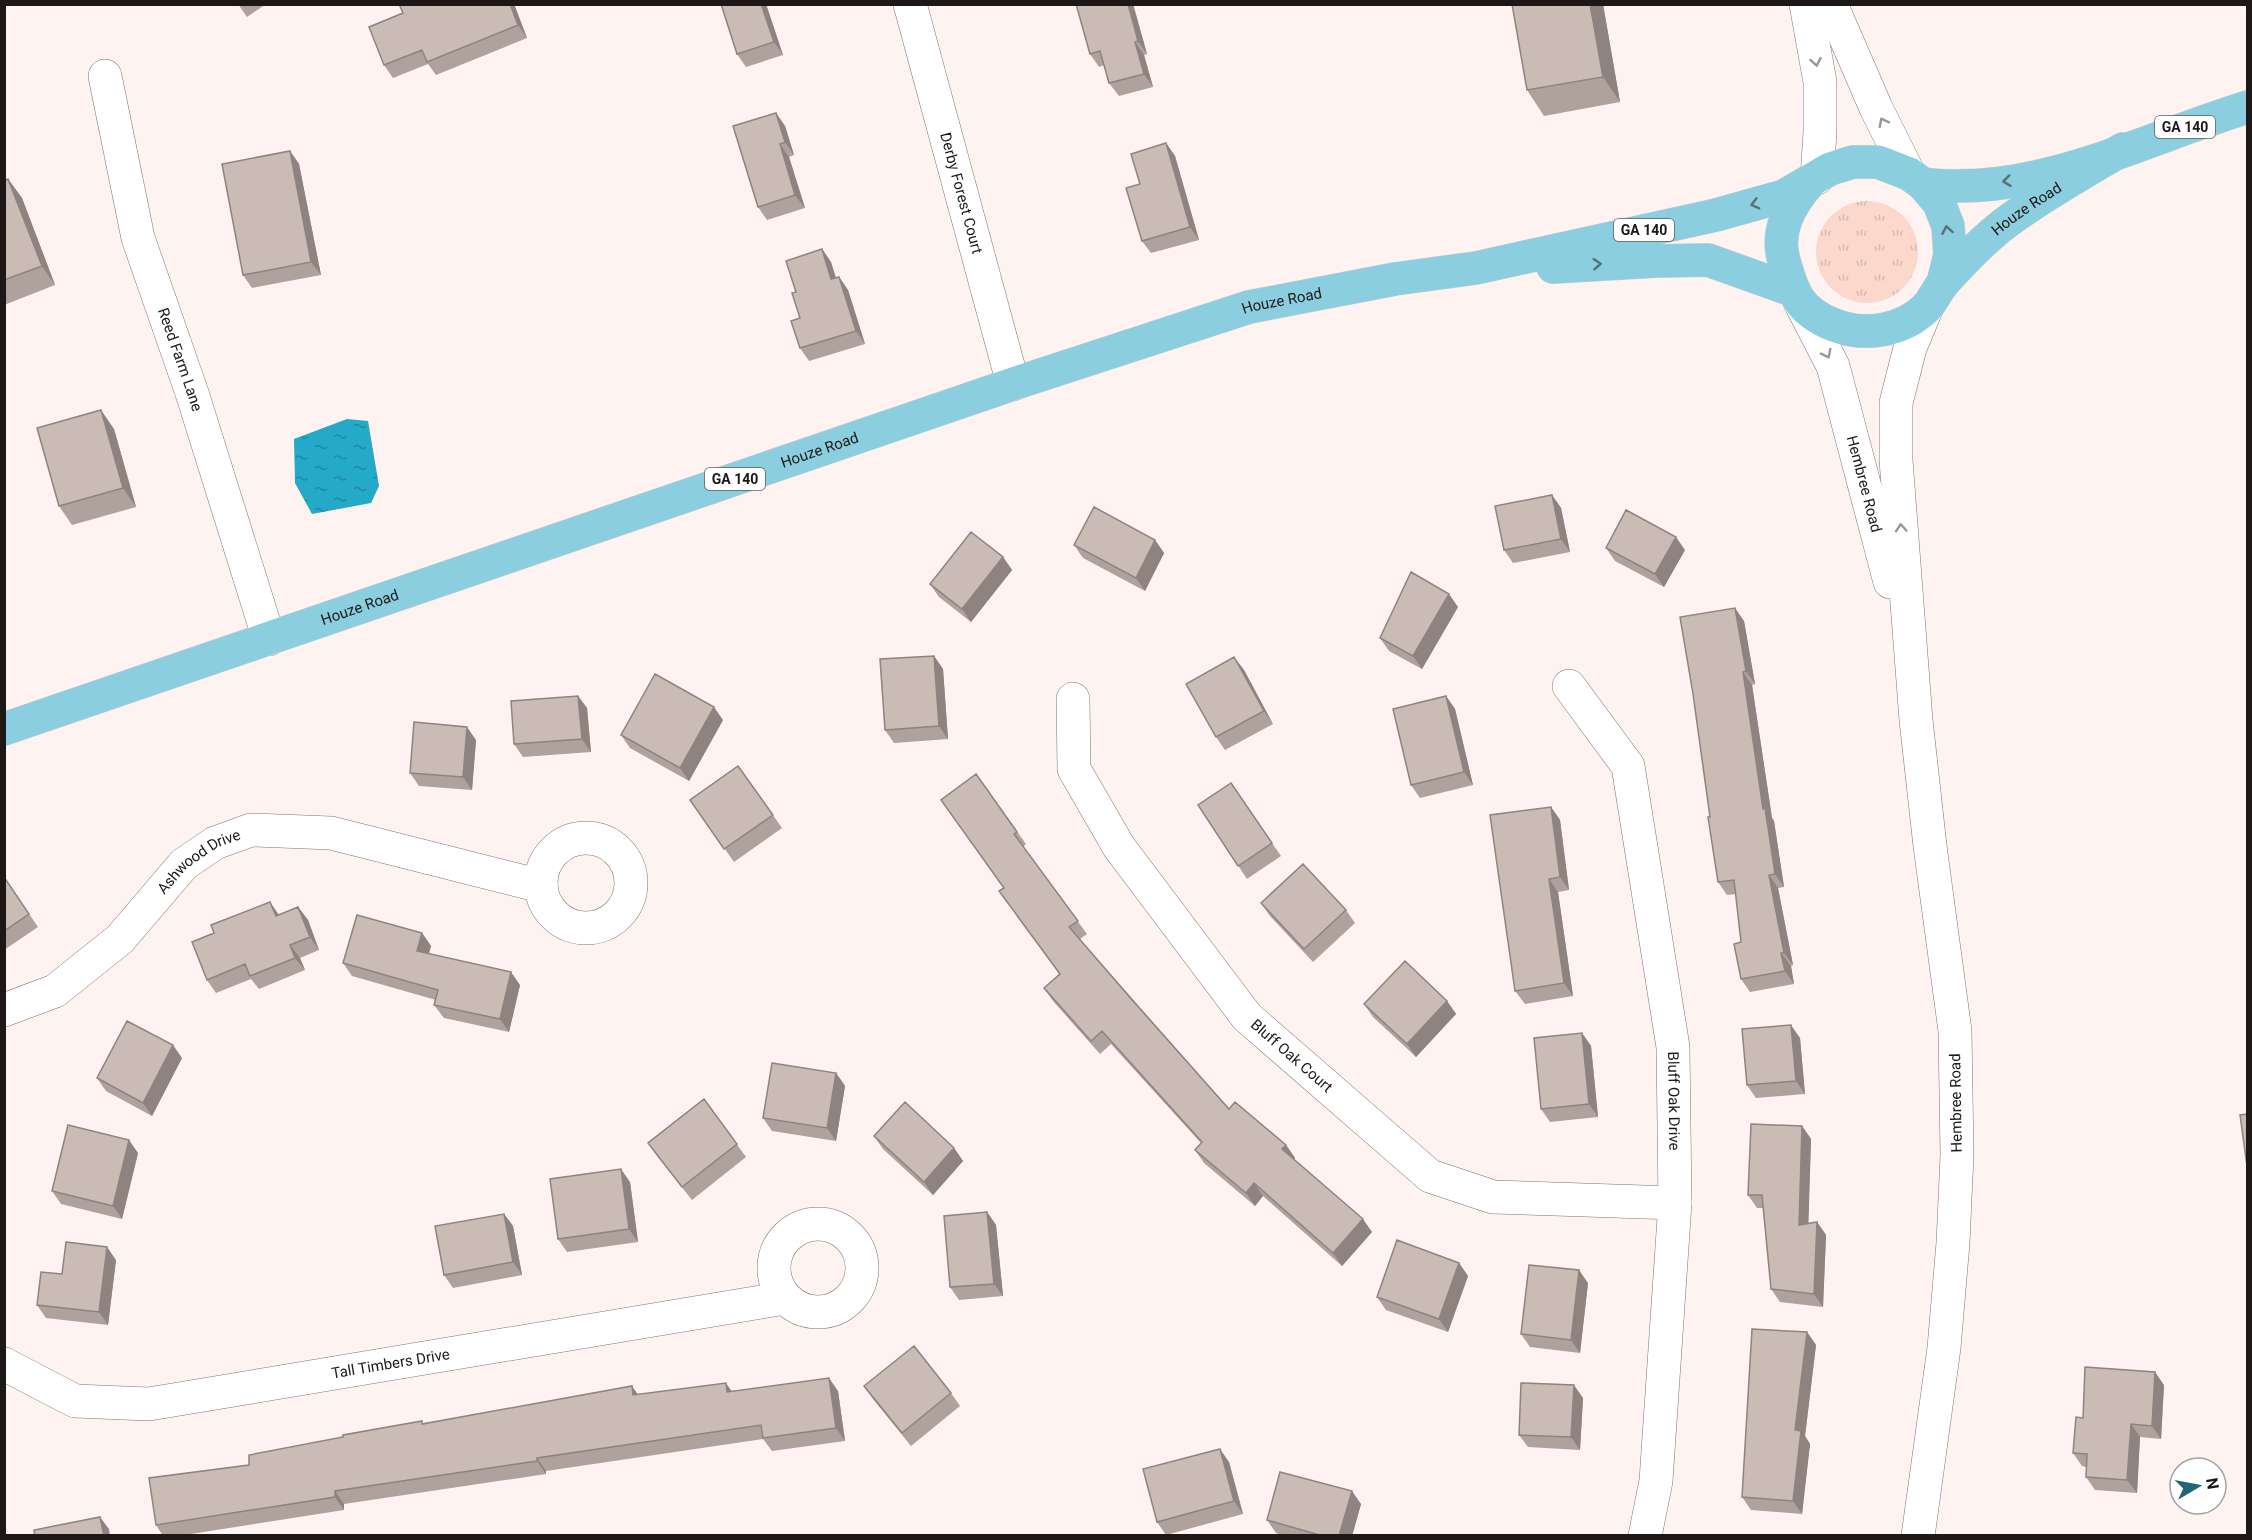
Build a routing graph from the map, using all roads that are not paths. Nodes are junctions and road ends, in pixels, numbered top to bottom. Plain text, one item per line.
1 (910, 4) edge
2 (1806, 4) edge
3 (1831, 4) edge
4 (105, 76) dead end
5 (2247, 107) edge
6 (2123, 149) junction
7 (1916, 179) junction
8 (1813, 180) junction
9 (1476, 268) junction
10 (1935, 295) junction
11 (1796, 296) junction
12 (1013, 384) junction
13 (269, 639) junction
14 (1912, 670) junction
15 (1569, 686) dead end
16 (1073, 699) dead end
17 (4, 729) edge
18 (541, 886) dead end
19 (4, 1010) edge
20 (1675, 1203) junction
21 (785, 1298) dead end
22 (4, 1364) edge
23 (1645, 1536) edge
24 (1918, 1536) edge

1 - 12 street, Derby Forest Court
2 -> 8 street
7 -> 3 street
4 - 13 street, Reed Farm Lane
5 - 6 main road, Houze Road / GA 140
6 -> 7 main road, Houze Road / GA 140
6 - 10 main road, Houze Road / GA 140
7 - 8 main road, Houze Road / GA 140
10 -> 7 main road
8 -> 9 main road, Houze Road / GA 140
8 - 11 main road, Houze Road
9 -> 11 main road, Houze Road / GA 140
9 - 12 main road, Houze Road / GA 140
10 - 11 main road, Houze Road / GA 140
14 -> 10 street, Hembree Road
11 -> 14 street, Hembree Road
12 - 13 main road, Houze Road / GA 140
13 - 17 main road, Houze Road / GA 140
14 - 24 street, Hembree Road
15 - 20 street, Bluff Oak Drive
16 - 20 street, Bluff Oak Court
18 - 19 street, Ashwood Drive
20 - 23 street, Bluff Oak Drive
21 - 22 street, Tall Timbers Drive

